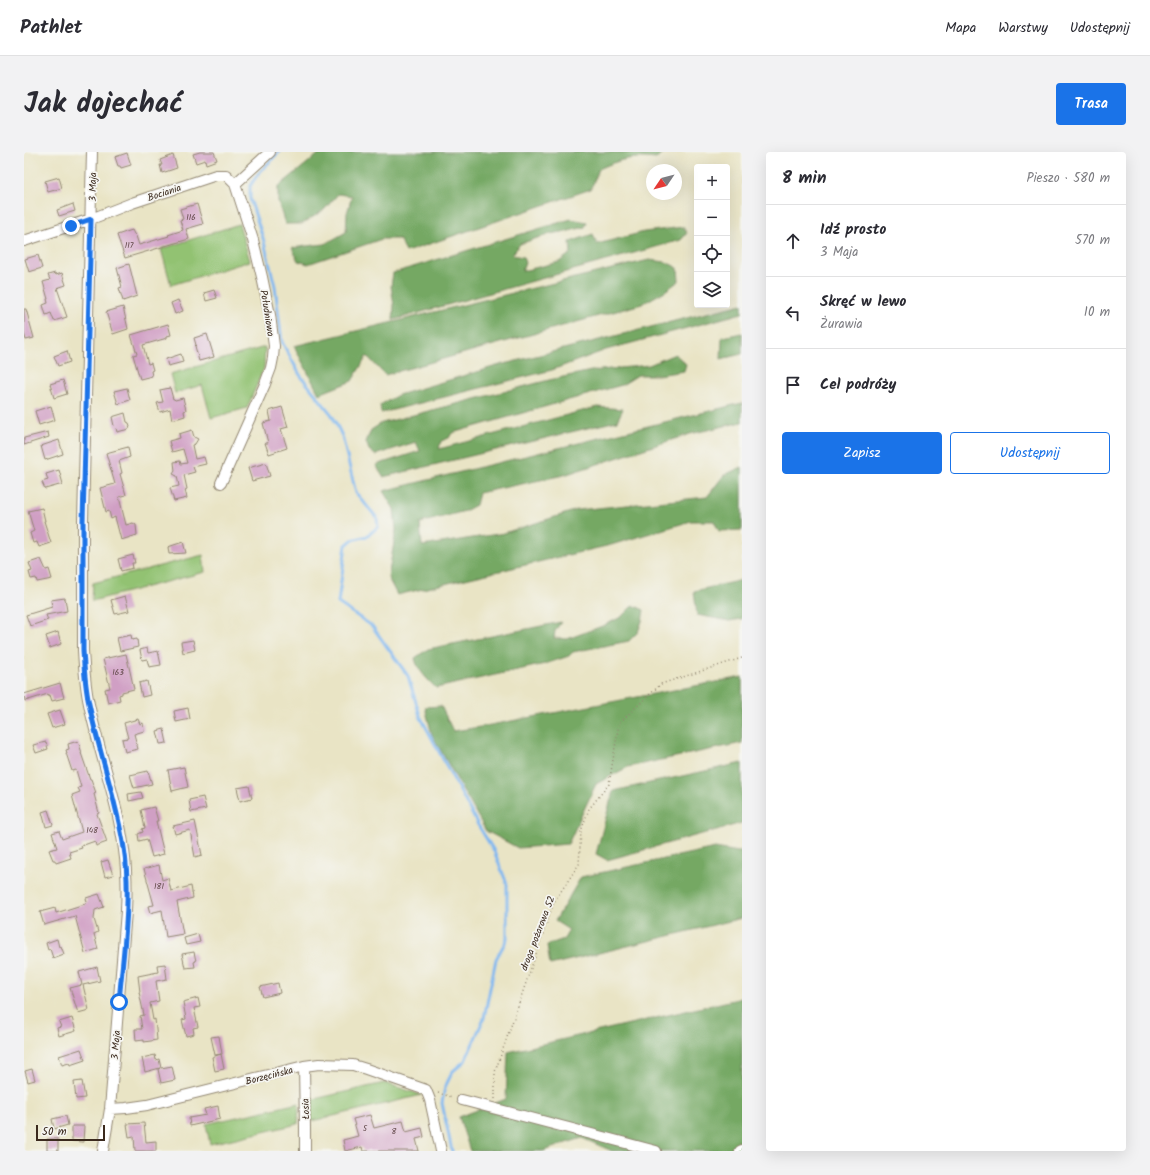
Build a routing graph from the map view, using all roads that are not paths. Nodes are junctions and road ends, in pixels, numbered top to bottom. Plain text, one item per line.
1 (92, 152) edge
2 (270, 152) edge
3 (235, 184) junction
4 (91, 219) junction
5 (24, 241) edge
6 (221, 483) dead end
7 (304, 1066) junction
8 (462, 1100) road end
9 (110, 1109) junction
10 (103, 1151) edge
11 (304, 1151) edge
12 (441, 1151) edge
13 (656, 1151) edge

1 - 4 street, 3 Maja
2 - 3 street
3 - 4 street, Bociania
3 - 6 street, Południowa
4 - 5 street, Bociania
4 - 9 street, 3 Maja
7 - 9 street, Borzęcińska
7 - 11 street, Łosia
7 - 12 street, Borzęcińska
8 - 13 street
9 - 10 street, 3 Maja

